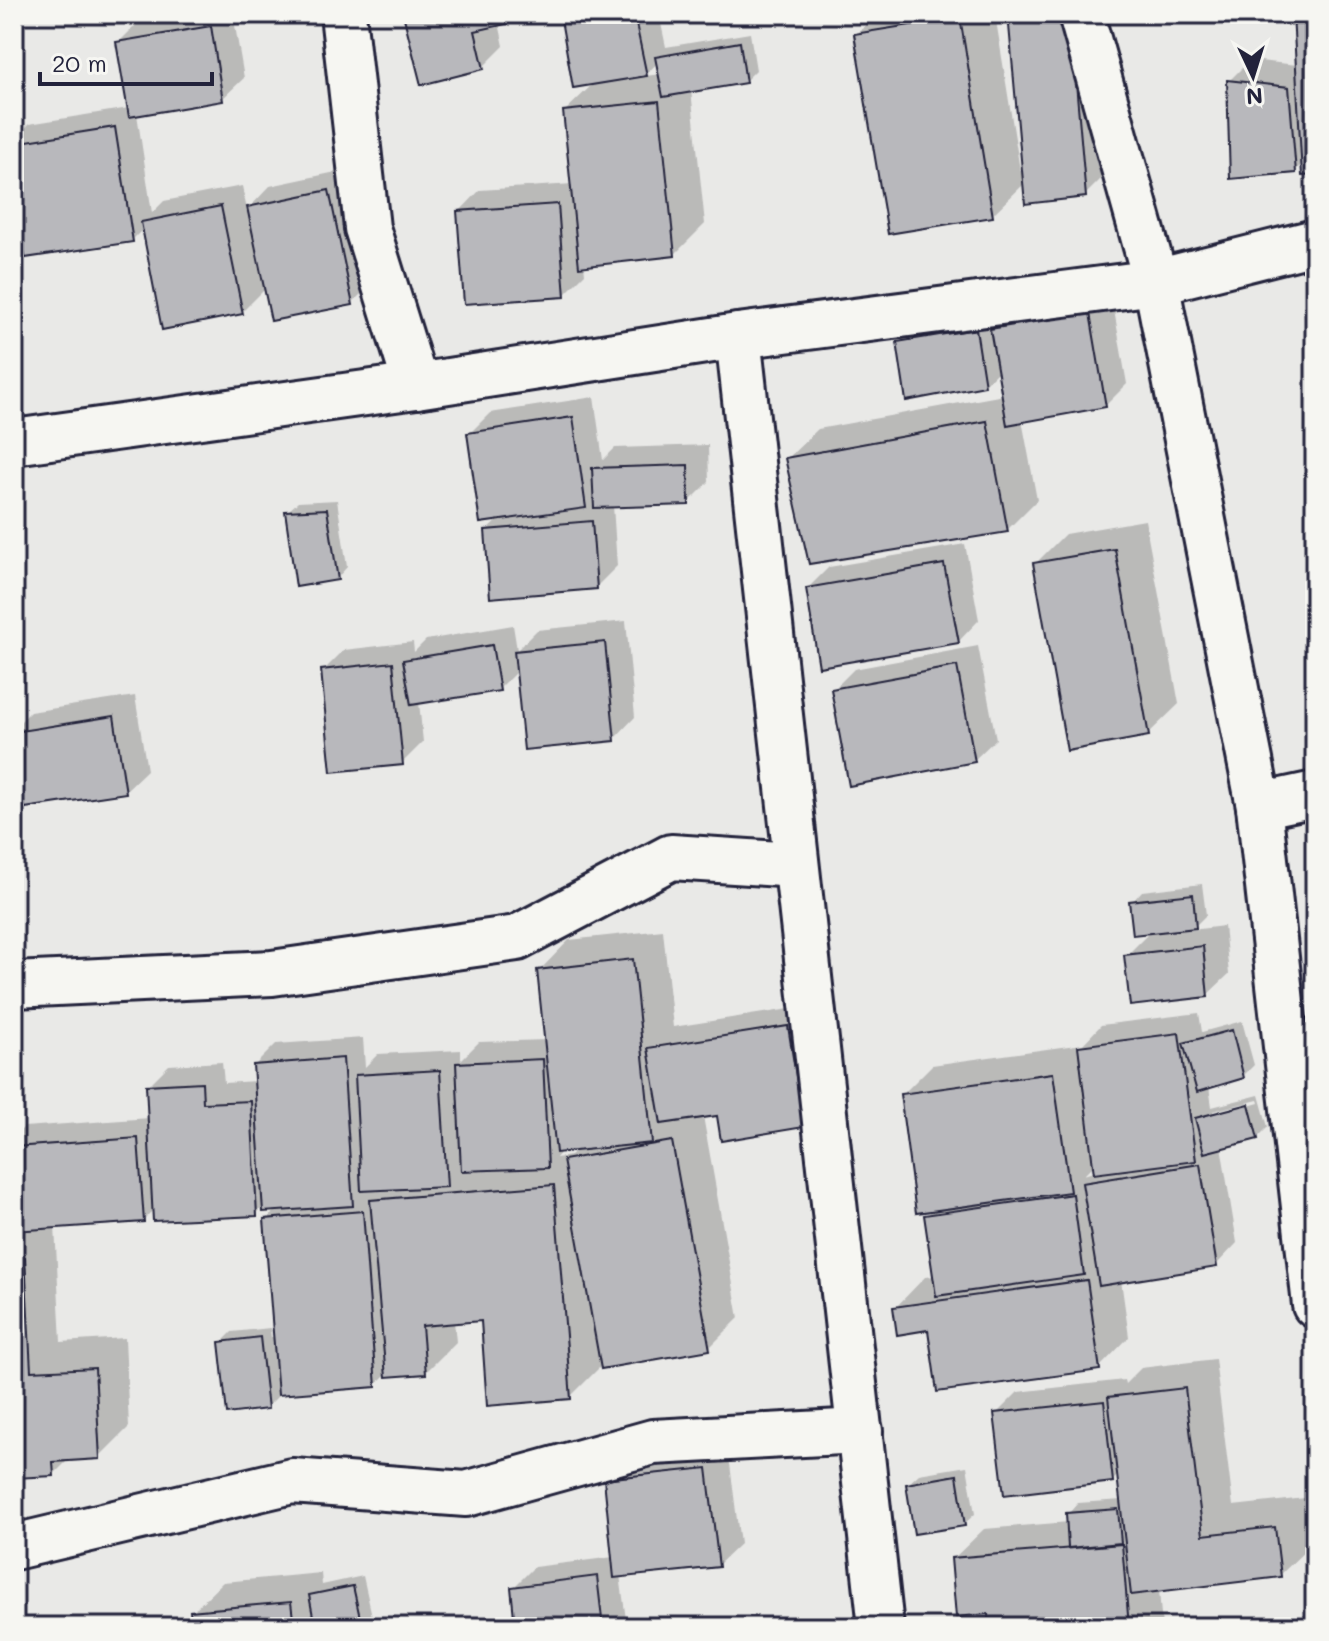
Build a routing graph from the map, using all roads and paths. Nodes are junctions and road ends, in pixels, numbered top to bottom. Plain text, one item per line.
1 (343, 14) edge
2 (1081, 14) edge
3 (1315, 242) edge
4 (1156, 282) junction
5 (738, 336) junction
6 (416, 386) junction
7 (14, 442) edge
8 (1315, 794) edge
9 (1259, 806) junction
10 (796, 865) junction
11 (14, 985) edge
12 (1314, 1283) edge
13 (860, 1431) junction
14 (14, 1547) edge
15 (881, 1627) edge

1 - 6 street
2 - 4 street
3 - 4 street
4 - 5 street
4 - 9 street
5 - 6 street
5 - 10 street
6 - 7 street
8 - 9 street
9 - 12 street
10 - 11 street
10 - 13 street
13 - 14 street
13 - 15 street

